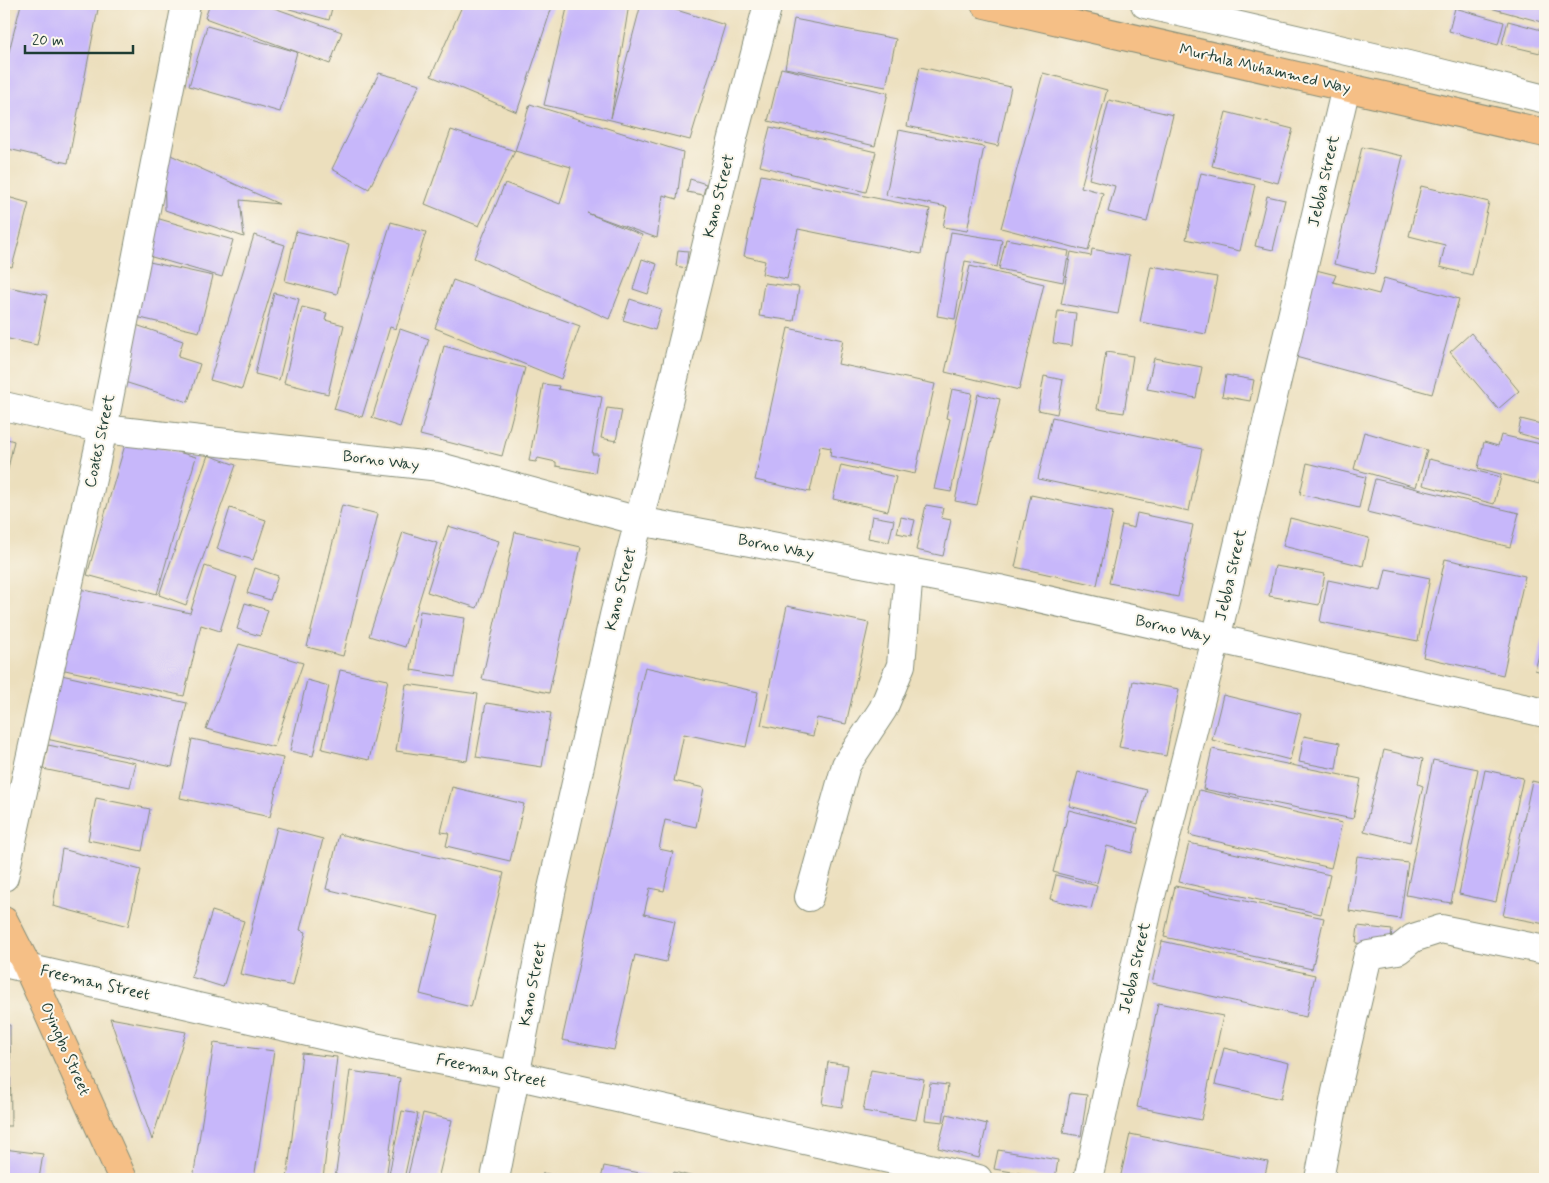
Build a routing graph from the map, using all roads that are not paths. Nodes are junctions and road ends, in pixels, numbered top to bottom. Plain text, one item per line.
1 (186, 4) edge
2 (768, 4) edge
3 (985, 4) edge
4 (1145, 4) edge
5 (1346, 87) junction
6 (1545, 99) edge
7 (1545, 133) edge
8 (4, 406) edge
9 (103, 428) junction
10 (639, 520) junction
11 (909, 572) junction
12 (1216, 639) junction
13 (1545, 713) edge
14 (4, 877) edge
15 (809, 897) dead end
16 (4, 921) edge
17 (1545, 950) edge
18 (16, 966) edge
19 (516, 1075) junction
20 (123, 1179) edge
21 (495, 1179) edge
22 (978, 1179) edge
23 (1088, 1179) edge
24 (1319, 1179) edge

1 - 9 street, Coates Street
2 - 10 street, Kano Street
3 - 5 highway, Murtula Muhammed Way
4 - 6 street
5 - 7 highway, Murtula Muhammed Way
5 - 12 street, Jebba Street
8 - 9 street, Borno Way
9 - 10 street, Borno Way
9 - 14 street, Coates Street
10 - 11 street, Borno Way
10 - 19 street, Kano Street
11 - 12 street, Borno Way
11 - 15 street
12 - 13 street, Borno Way
12 - 23 street, Jebba Street
16 - 18 highway, Oyingbo Street
17 - 24 street
18 - 19 street, Freeman Street
18 - 20 highway, Oyingbo Street
19 - 21 street, Kano Street
19 - 22 street, Freeman Street

